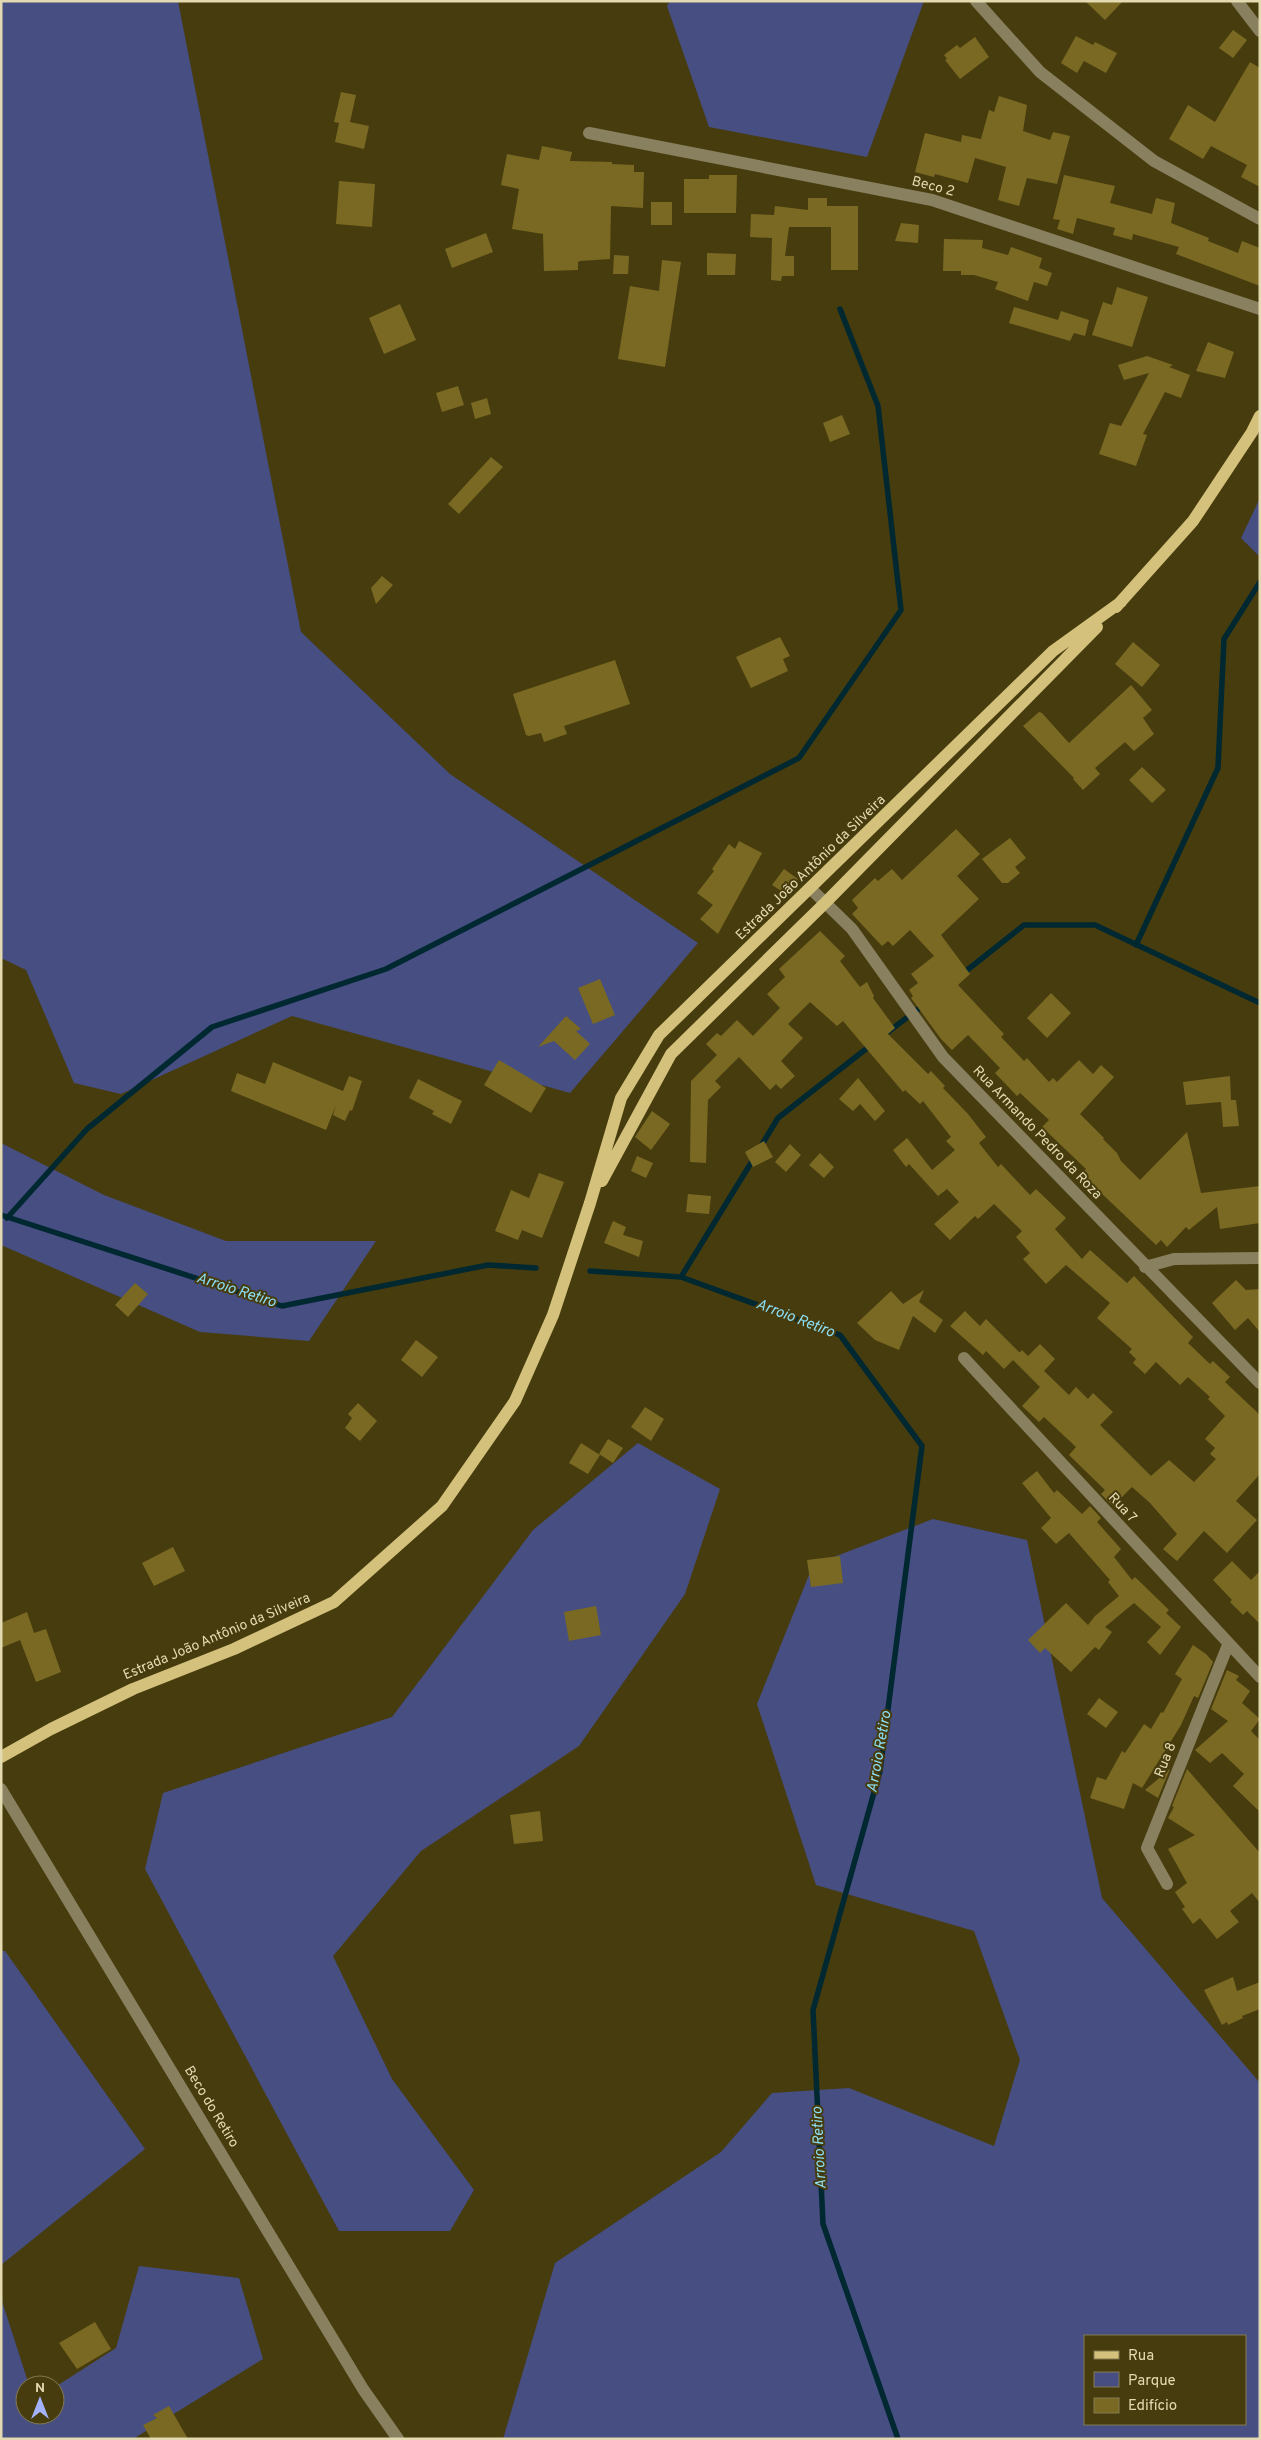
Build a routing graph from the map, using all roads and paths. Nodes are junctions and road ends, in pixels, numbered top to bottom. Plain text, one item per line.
1 (976, 1) edge
2 (1237, 1) edge
3 (1260, 31) edge
4 (589, 132) dead end
5 (1260, 219) edge
6 (1260, 309) edge
7 (1260, 416) edge
8 (1121, 602) junction
9 (811, 889) junction
10 (825, 903) junction
11 (590, 1203) junction
12 (1260, 1258) edge
13 (1144, 1267) junction
14 (964, 1358) dead end
15 (1260, 1383) edge
16 (1228, 1645) junction
17 (1260, 1677) edge
18 (1, 1757) edge
19 (1, 1789) edge
20 (1168, 1884) dead end
21 (398, 2439) edge

1 - 5 street
2 - 3 street
4 - 6 street, Beco 2
7 - 8 main road, Estrada João Antônio da Silveira
8 - 9 main road, Estrada João Antônio da Silveira
8 - 10 main road, Estrada João Antônio da Silveira
9 - 10 street, Rua Armando Pedro da Roza
9 - 11 main road, Estrada João Antônio da Silveira
10 - 11 main road, Estrada João Antônio da Silveira
10 - 13 street, Rua Armando Pedro da Roza
11 - 18 main road, Estrada João Antônio da Silveira
12 - 13 street
13 - 15 street, Rua Armando Pedro da Roza
14 - 16 street, Rua 7
16 - 17 street, Rua 7
16 - 20 street, Rua 8
19 - 21 street, Beco do Retiro

